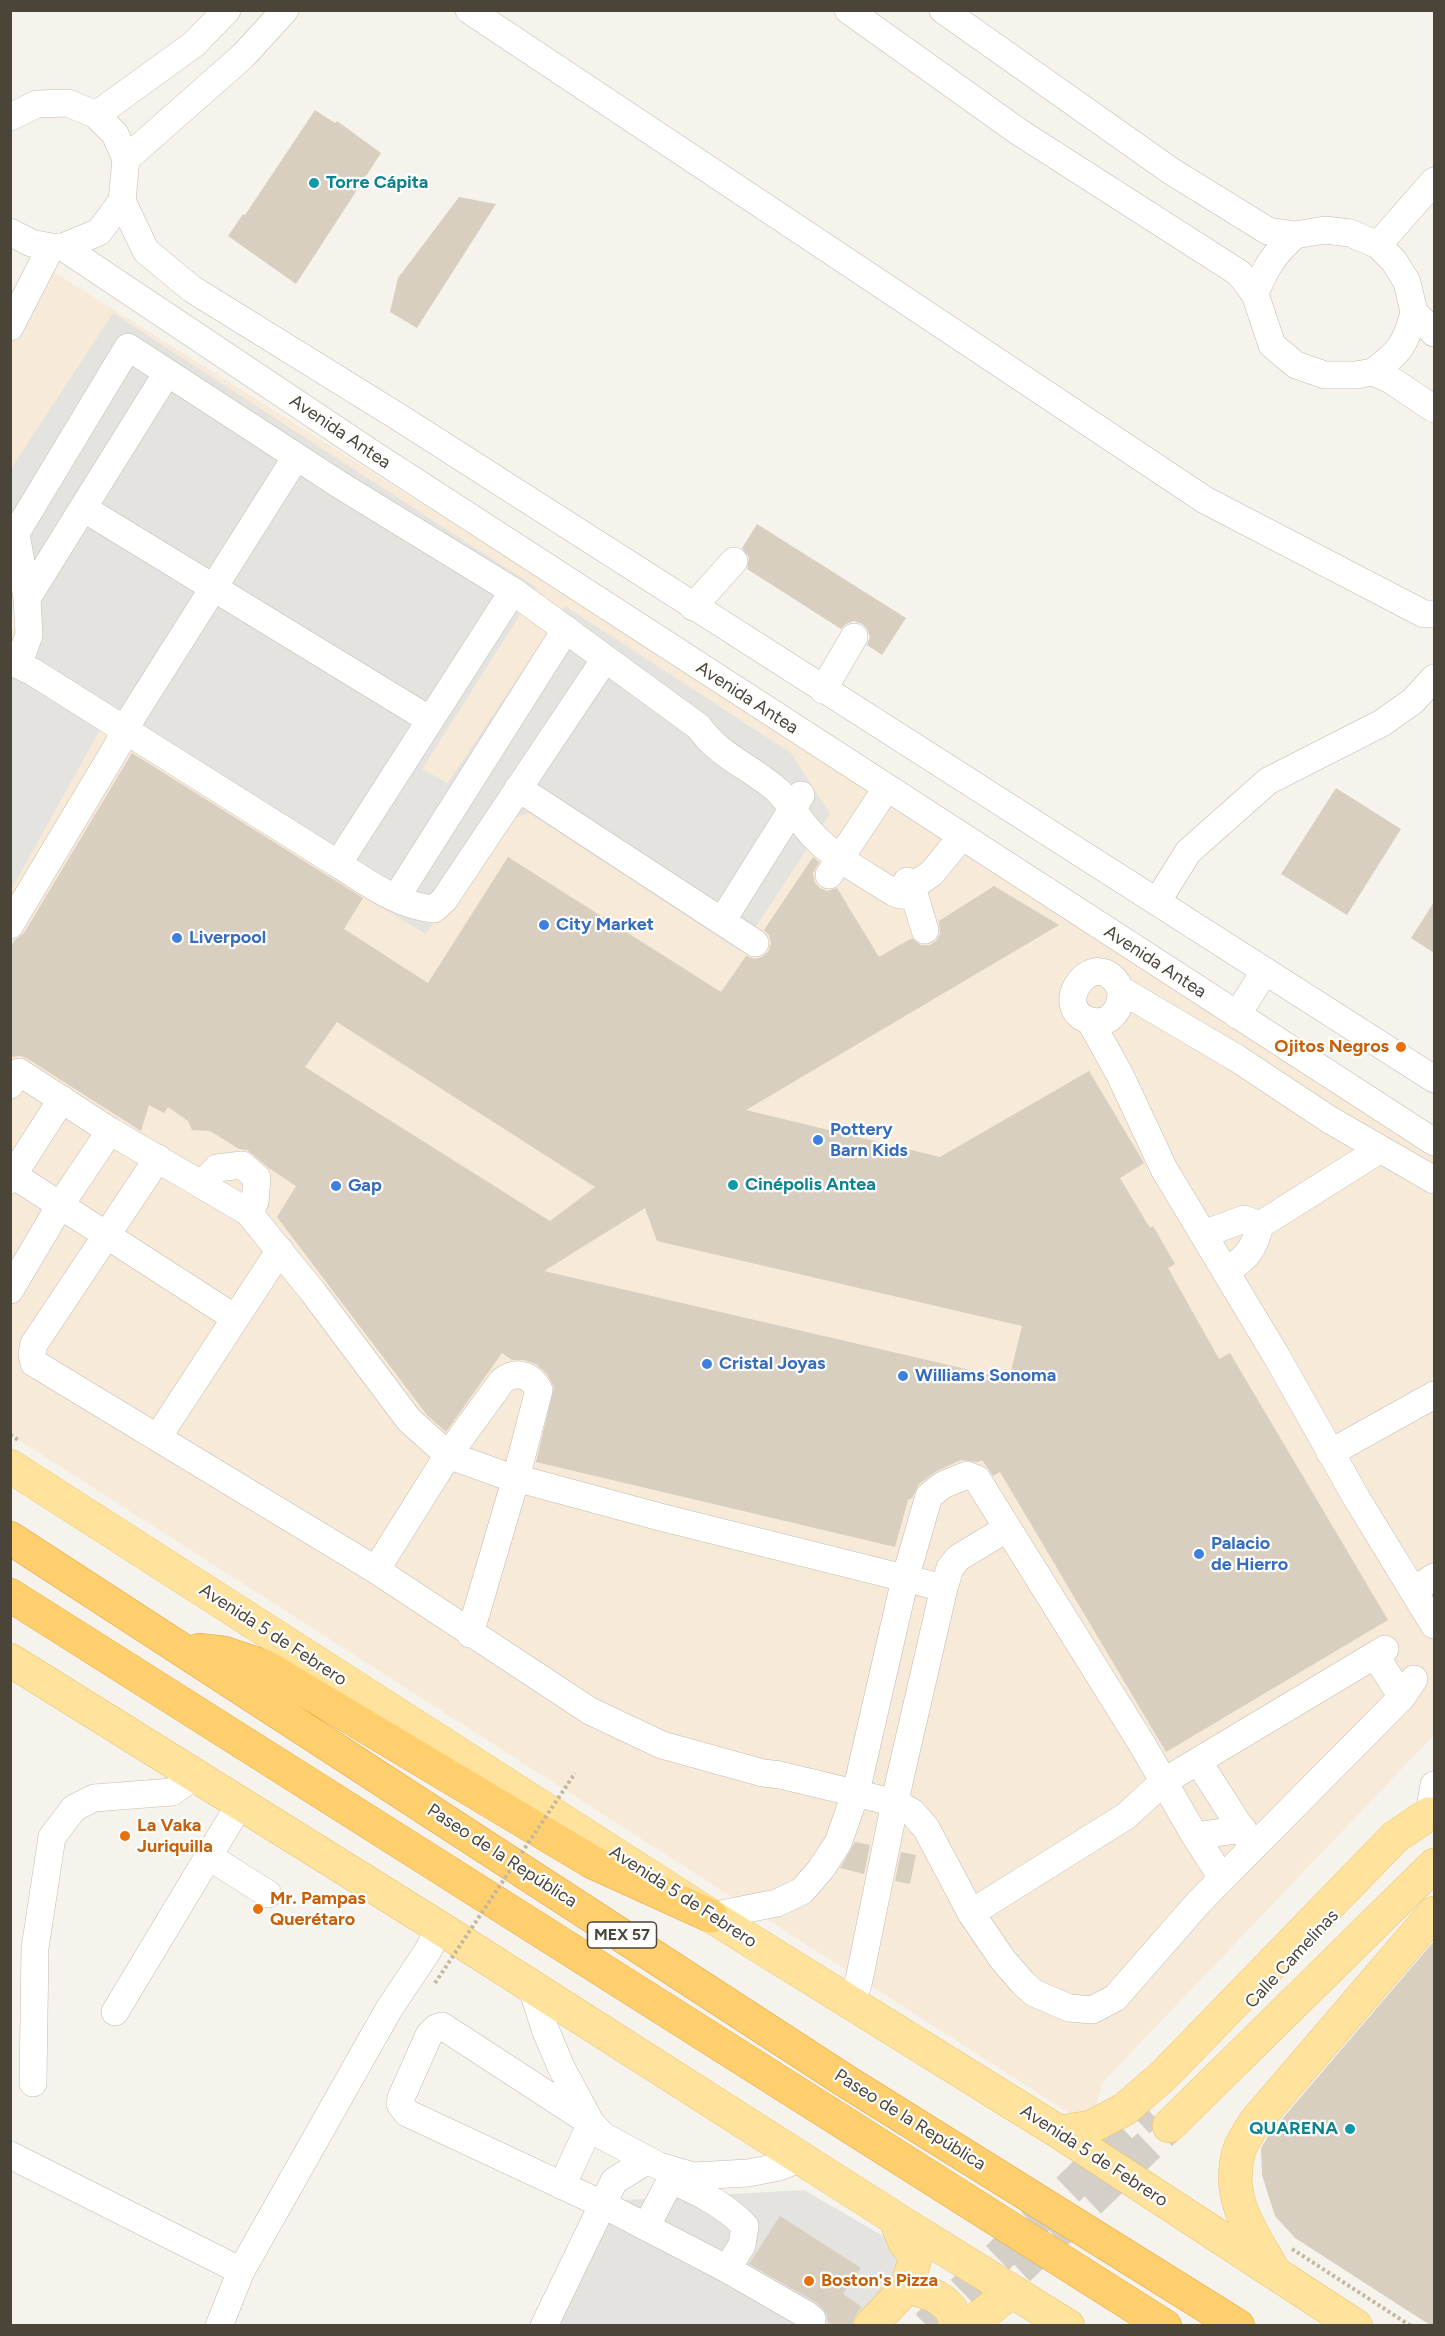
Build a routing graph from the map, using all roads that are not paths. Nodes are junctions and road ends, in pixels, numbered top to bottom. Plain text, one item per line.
1 (227, 10) edge
2 (285, 10) edge
3 (469, 10) edge
4 (848, 10) edge
5 (943, 10) edge
6 (96, 115) junction
7 (10, 117) edge
8 (126, 159) junction
9 (1434, 181) edge
10 (122, 201) junction
11 (10, 232) edge
12 (1295, 235) junction
13 (1378, 245) junction
14 (57, 247) junction
15 (1255, 294) junction
16 (1414, 312) junction
17 (10, 327) edge
18 (1434, 333) edge
19 (1373, 372) junction
20 (167, 373) junction
21 (1434, 409) edge
22 (397, 416) junction
23 (371, 453) junction
24 (296, 457) junction
25 (83, 508) junction
26 (734, 561) dead end
27 (566, 580) junction
28 (213, 588) junction
29 (513, 591) junction
30 (27, 598) junction
31 (693, 607) junction
32 (1434, 614) edge
33 (556, 622) junction
34 (854, 637) dead end
35 (605, 659) junction
36 (14, 671) edge
37 (1434, 678) edge
38 (823, 690) junction
39 (430, 720) junction
40 (125, 728) junction
41 (518, 788) junction
42 (886, 789) junction
43 (798, 801) junction
44 (962, 836) junction
45 (839, 860) junction
46 (338, 864) junction
47 (20, 890) edge
48 (908, 892) junction
49 (396, 898) junction
50 (1157, 902) junction
51 (722, 921) junction
52 (10, 925) edge
53 (925, 930) dead end
54 (755, 943) dead end
55 (1265, 970) junction
56 (1121, 990) junction
57 (1237, 1015) junction
58 (1090, 1021) junction
59 (1434, 1079) edge
60 (10, 1085) edge
61 (62, 1100) junction
62 (110, 1131) junction
63 (1434, 1142) edge
64 (1379, 1150) junction
65 (158, 1158) junction
66 (12, 1176) edge
67 (1434, 1180) edge
68 (202, 1184) junction
69 (61, 1204) junction
70 (248, 1212) junction
71 (1260, 1225) junction
72 (106, 1233) junction
73 (1204, 1234) junction
74 (280, 1250) junction
75 (17, 1262) edge
76 (1226, 1272) junction
77 (10, 1290) edge
78 (235, 1318) junction
79 (1434, 1395) edge
80 (158, 1437) junction
81 (1330, 1453) junction
82 (448, 1455) junction
83 (10, 1466) edge
84 (516, 1478) junction
85 (1006, 1529) junction
86 (10, 1538) edge
87 (376, 1570) junction
88 (905, 1579) junction
89 (1429, 1581) edge
90 (944, 1588) junction
91 (10, 1595) edge
92 (1434, 1625) edge
93 (470, 1634) junction
94 (184, 1649) junction
95 (10, 1660) edge
96 (1198, 1761) junction
97 (194, 1776) junction
98 (1163, 1782) junction
99 (856, 1792) junction
100 (1432, 1802) edge
101 (896, 1803) junction
102 (240, 1804) junction
103 (1195, 1836) junction
104 (1248, 1838) junction
105 (208, 1856) junction
106 (1434, 1865) edge
107 (1222, 1878) junction
108 (268, 1894) dead end
109 (971, 1913) junction
110 (1434, 1913) edge
111 (711, 1916) junction
112 (440, 1928) junction
113 (532, 1988) junction
114 (852, 2005) junction
115 (115, 2012) dead end
116 (33, 2083) dead end
117 (597, 2129) junction
118 (1059, 2132) junction
119 (10, 2155) edge
120 (802, 2158) junction
121 (648, 2160) junction
122 (673, 2176) junction
123 (562, 2186) junction
124 (609, 2193) junction
125 (896, 2219) junction
126 (646, 2227) junction
127 (727, 2269) junction
128 (241, 2271) junction
129 (1275, 2273) junction
130 (908, 2287) junction
131 (1012, 2291) junction
132 (219, 2325) edge
133 (544, 2325) edge
134 (811, 2325) edge
135 (870, 2325) edge
136 (955, 2325) edge
137 (968, 2325) edge
138 (1068, 2325) edge
139 (1165, 2325) edge
140 (1238, 2325) edge
141 (1356, 2325) edge

1 - 6 street
2 - 8 street
3 - 32 street
4 - 15 street
5 - 12 street
6 - 7 street
6 - 8 street
8 - 10 street
9 - 13 street
10 - 14 street
10 - 22 street
11 - 14 street, Avenida Antea
12 - 13 street
12 - 15 street
13 - 16 street
14 - 17 street
14 - 23 street, Avenida Antea
15 - 19 street
16 - 18 street
16 - 19 street
19 - 21 street
20 - 24 street
20 - 25 street
20 - 30 street
22 - 23 street
22 - 31 street
23 - 27 street, Avenida Antea
24 - 28 street
24 - 29 street
25 - 28 street
25 - 30 street
26 - 31 street
27 - 33 street
27 - 42 street, Avenida Antea
28 - 39 street
28 - 40 street
29 - 33 street
29 - 39 street
30 - 36 street
31 - 38 street
33 - 35 street
33 - 49 street
34 - 38 street
35 - 41 street
35 - 43 street
36 - 40 street
37 - 50 street
38 - 50 street
39 - 46 street
40 - 46 street
40 - 47 street
41 - 49 street
41 - 51 street
42 - 44 street, Avenida Antea
42 - 45 street
43 - 45 street
43 - 51 street
44 - 48 street
44 - 57 street, Avenida Antea
45 - 48 street
46 - 49 street
47 - 52 street
48 - 53 street
50 - 55 street
51 - 54 street
55 - 57 street
55 - 59 street
56 - 58 street
56 - 58 street
56 - 64 street
57 - 63 street, Avenida Antea
58 - 73 street
60 - 61 street
61 - 62 street
61 - 66 street
62 - 65 street
62 - 69 street
64 - 67 street
64 - 71 street
65 - 68 street
65 - 72 street
66 - 69 street
68 - 70 street
68 - 70 street
69 - 72 street
69 - 75 street
70 - 74 street
71 - 73 street
71 - 76 street
72 - 78 street
72 - 80 street
73 - 76 street
74 - 78 street
74 - 82 street
75 - 77 street
76 - 81 street
78 - 80 street
79 - 81 street
80 - 87 street
81 - 89 street
82 - 84 street
82 - 84 street
82 - 87 street
83 - 111 main road, Avenida 5 de Febrero
84 - 88 street
84 - 93 street
85 - 88 street
85 - 90 street
85 - 98 street
86 - 94 highway, Paseo de la República / MEX 57
87 - 93 street
88 - 90 street
88 - 99 street
89 - 92 street
90 - 101 street
91 - 139 highway, Paseo de la República / MEX 57
93 - 99 street
94 - 111 highway
94 - 140 highway, Paseo de la República / MEX 57
95 - 97 main road
96 - 98 street
96 - 104 street
96 - 104 street
97 - 102 main road
97 - 116 street
98 - 103 street
98 - 109 street
99 - 101 street
99 - 111 street
100 - 106 main road, Calle Camelinas
100 - 118 main road
101 - 109 street
101 - 114 street
102 - 105 street
102 - 112 main road
103 - 104 street
103 - 107 street
104 - 107 street
105 - 108 street
105 - 115 street
107 - 109 street
110 - 129 main road
111 - 114 main road, Avenida 5 de Febrero
112 - 113 main road
112 - 128 street
113 - 117 street
113 - 120 main road
114 - 118 main road, Avenida 5 de Febrero
117 - 121 street
117 - 123 street
117 - 123 street
117 - 124 street
118 - 129 main road, Avenida 5 de Febrero
119 - 128 street
120 - 122 street
120 - 125 main road
121 - 122 street
121 - 124 street
122 - 126 street
122 - 127 street
123 - 124 street
124 - 126 street
124 - 133 street
125 - 130 main road
125 - 131 main road
126 - 127 street
127 - 134 street
128 - 132 street
129 - 141 main road, Avenida 5 de Febrero
130 - 135 main road
130 - 136 main road
131 - 137 main road
131 - 138 main road

